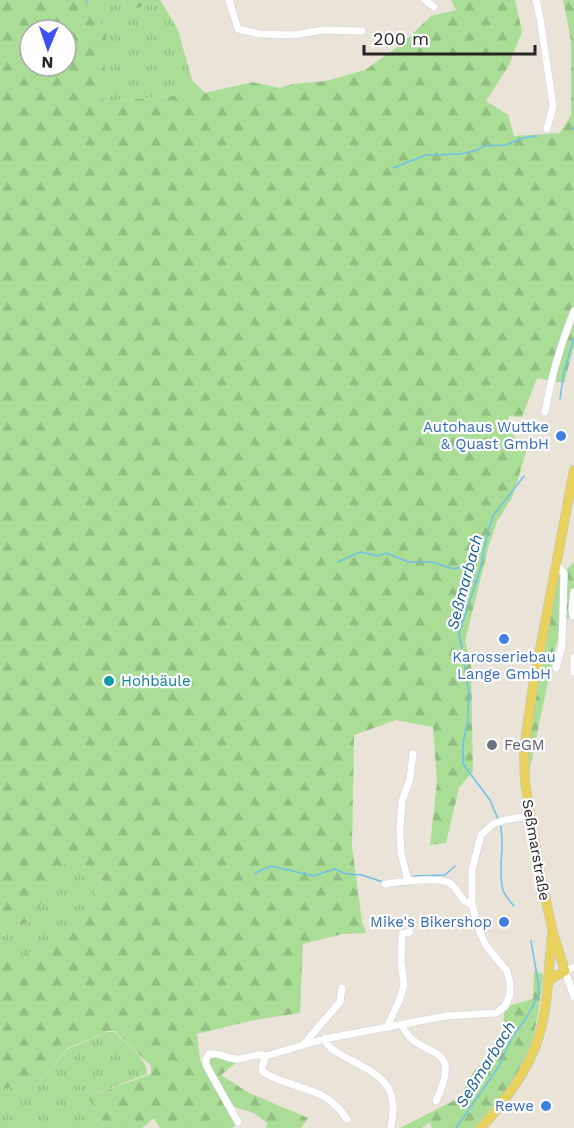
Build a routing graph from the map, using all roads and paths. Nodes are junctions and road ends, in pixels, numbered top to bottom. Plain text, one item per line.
1 (229, 0) edge
2 (425, 0) edge
3 (536, 0) edge
4 (434, 7) dead end
5 (362, 31) dead end
6 (547, 129) dead end
7 (574, 311) edge
8 (545, 412) dead end
9 (574, 470) edge
10 (555, 563) junction
11 (574, 592) edge
12 (574, 615) edge
13 (564, 625) junction
14 (574, 657) edge
15 (556, 668) dead end
16 (574, 672) edge
17 (413, 754) dead end
18 (529, 816) junction
19 (408, 881) junction
20 (385, 884) dead end
21 (472, 904) junction
22 (410, 932) dead end
23 (553, 933) junction
24 (569, 969) edge
25 (549, 982) junction
26 (342, 988) dead end
27 (574, 997) edge
28 (402, 1025) junction
29 (387, 1028) junction
30 (324, 1039) junction
31 (303, 1045) junction
32 (266, 1056) junction
33 (436, 1101) dead end
34 (347, 1119) dead end
35 (237, 1122) dead end
36 (391, 1126) dead end
37 (481, 1128) edge

1 - 5 street
2 - 4 street
3 - 6 street
7 - 8 street
9 - 10 main road, Seßmarstraße
10 - 13 street
10 - 18 main road, Seßmarstraße
11 - 12 street
12 - 13 street
13 - 15 street
14 - 16 street
17 - 19 street
18 - 21 street
18 - 23 main road, Seßmarstraße
19 - 20 street
19 - 21 street
21 - 28 street
22 - 29 street
23 - 24 main road, Seßmarstraße
23 - 25 main road
24 - 25 main road
24 - 27 street, Seßmarstraße
25 - 37 main road
26 - 31 street
28 - 29 street
28 - 33 street
29 - 30 street
30 - 31 street
30 - 36 street
31 - 32 street
32 - 34 street
32 - 35 street

